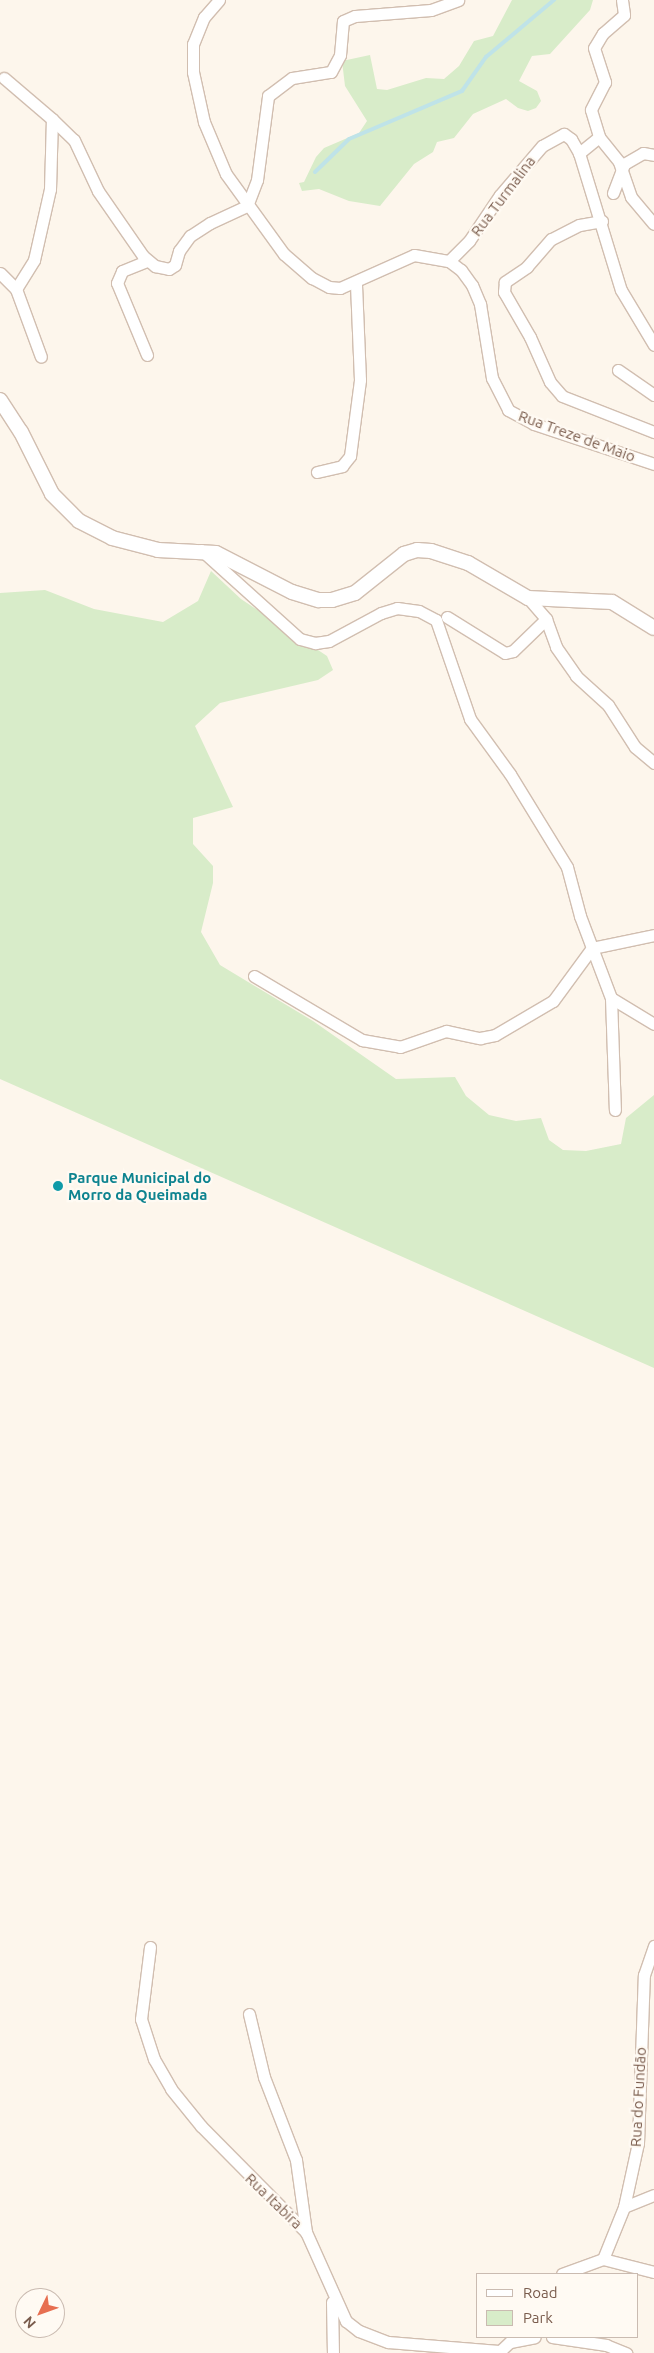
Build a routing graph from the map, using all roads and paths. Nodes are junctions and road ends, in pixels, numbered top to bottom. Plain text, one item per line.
1 (219, 0) edge
2 (458, 0) edge
3 (622, 0) edge
4 (4, 78) dead end
5 (52, 119) junction
6 (599, 137) junction
7 (579, 154) junction
8 (654, 155) edge
9 (621, 168) junction
10 (613, 193) dead end
11 (247, 206) junction
12 (602, 221) junction
13 (654, 224) edge
14 (147, 261) junction
15 (449, 261) junction
16 (0, 273) edge
17 (356, 284) junction
18 (16, 289) junction
19 (654, 344) edge
20 (147, 355) dead end
21 (41, 357) dead end
22 (618, 370) dead end
23 (654, 395) edge
24 (0, 400) edge
25 (654, 432) edge
26 (654, 464) edge
27 (317, 472) dead end
28 (202, 550) junction
29 (528, 598) junction
30 (447, 617) dead end
31 (546, 619) junction
32 (654, 628) edge
33 (654, 762) edge
34 (654, 935) edge
35 (592, 948) junction
36 (254, 976) dead end
37 (612, 998) junction
38 (654, 1024) edge
39 (615, 1110) dead end
40 (150, 1947) dead end
41 (653, 1947) edge
42 (249, 2014) dead end
43 (654, 2195) edge
44 (624, 2207) junction
45 (306, 2232) junction
46 (603, 2259) junction
47 (654, 2272) edge
48 (565, 2273) edge
49 (332, 2291) junction
50 (530, 2338) edge
51 (559, 2338) edge
52 (498, 2352) edge
53 (333, 2353) edge
54 (626, 2353) edge

1 - 11 street
2 - 11 street
3 - 6 street
4 - 5 street
5 - 14 street
5 - 18 street
6 - 7 street
6 - 9 street
7 - 12 street
7 - 15 street, Rua Turmalina
8 - 9 street
9 - 10 street
9 - 13 street
11 - 14 street
11 - 17 street
12 - 19 street
12 - 25 street
14 - 20 street
15 - 17 street
15 - 26 street, Rua Treze de Maio
16 - 18 street
17 - 27 street
18 - 21 street
22 - 23 street
24 - 28 street
28 - 29 street
28 - 35 street
29 - 31 street
29 - 32 street
30 - 31 street
31 - 33 street
34 - 35 street
35 - 36 street
35 - 37 street
37 - 38 street
37 - 39 street
40 - 45 street, Rua Itabira
41 - 44 street, Rua do Fundão
42 - 45 street
43 - 44 street
44 - 46 street, Rua do Fundão
45 - 49 street, Rua Itabira
46 - 47 street
46 - 48 street
49 - 52 street, Rua Itabira
49 - 53 street
50 - 52 street
51 - 54 street

